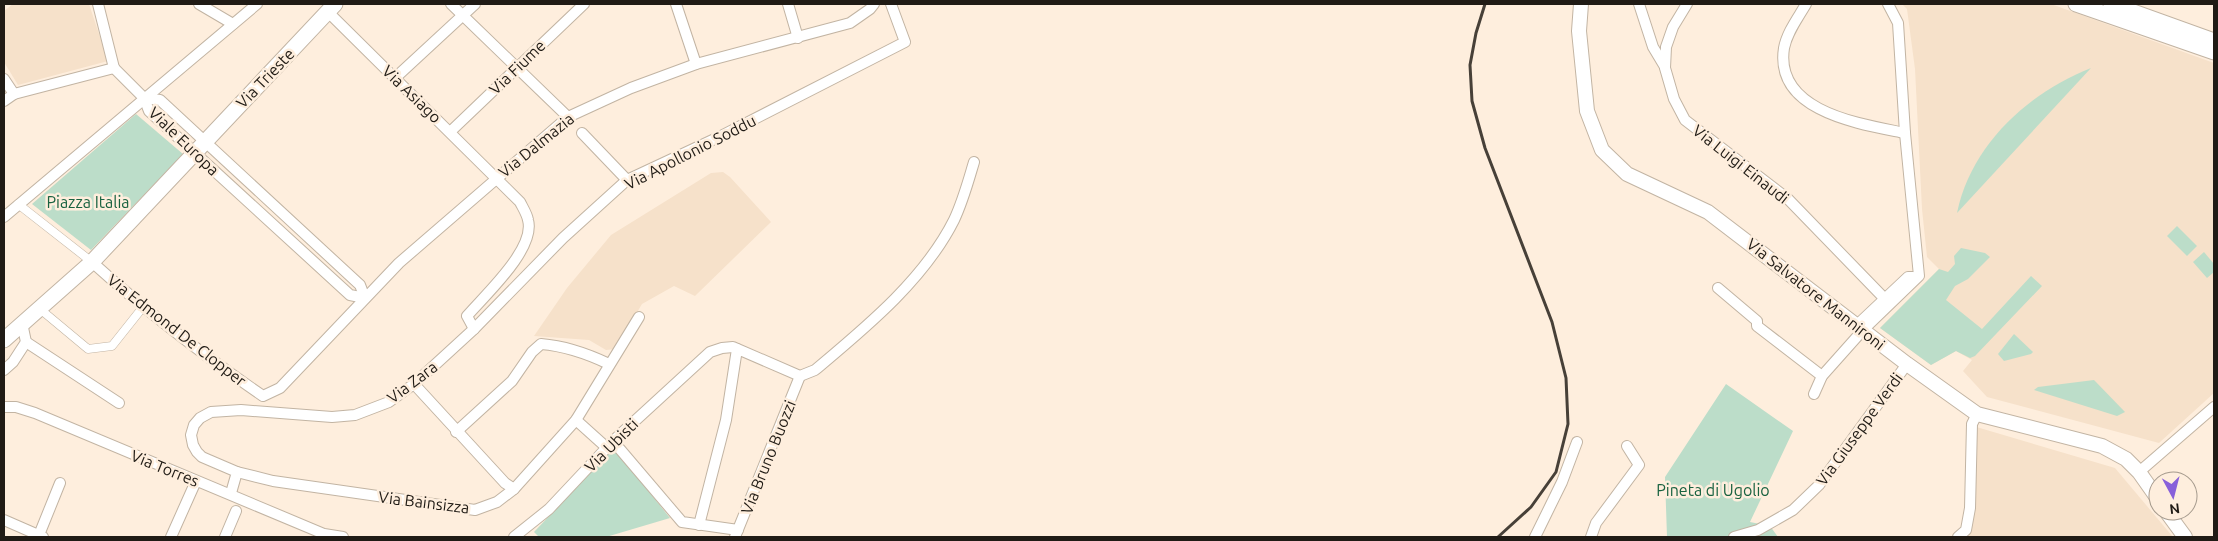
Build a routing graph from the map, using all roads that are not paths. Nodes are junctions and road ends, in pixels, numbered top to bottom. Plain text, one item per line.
1 (98, 4) edge
2 (199, 4) edge
3 (247, 4) edge
4 (257, 4) edge
5 (451, 4) edge
6 (475, 4) edge
7 (676, 4) edge
8 (788, 4) edge
9 (874, 4) edge
10 (891, 4) edge
11 (1581, 4) edge
12 (1639, 4) edge
13 (1688, 4) edge
14 (1806, 4) edge
15 (1888, 4) edge
16 (2076, 4) edge
17 (2112, 4) edge
18 (577, 6) edge
19 (332, 8) edge
20 (462, 14) junction
21 (233, 24) junction
22 (798, 38) junction
23 (2214, 41) edge
24 (2214, 52) edge
25 (696, 64) junction
26 (517, 67) junction
27 (114, 68) junction
28 (1665, 68) junction
29 (395, 78) junction
30 (4, 79) edge
31 (14, 94) junction
32 (144, 98) junction
33 (4, 101) edge
34 (568, 117) junction
35 (451, 131) junction
36 (582, 133) dead end
37 (1905, 133) junction
38 (200, 146) junction
39 (974, 162) dead end
40 (495, 179) junction
41 (627, 180) junction
42 (256, 188) junction
43 (246, 202) junction
44 (18, 204) junction
45 (4, 216) edge
46 (331, 258) junction
47 (92, 262) junction
48 (322, 268) junction
49 (1918, 276) junction
50 (1718, 288) dead end
51 (365, 298) junction
52 (1884, 298) junction
53 (143, 307) junction
54 (40, 308) junction
55 (639, 317) dead end
56 (22, 323) junction
57 (1860, 328) junction
58 (474, 329) junction
59 (4, 340) edge
60 (26, 342) junction
61 (738, 349) junction
62 (609, 364) junction
63 (1907, 364) junction
64 (4, 370) edge
65 (800, 376) junction
66 (1822, 376) junction
67 (414, 384) junction
68 (1814, 394) dead end
69 (263, 396) joint
70 (119, 404) dead end
71 (4, 407) edge
72 (2214, 407) edge
73 (1977, 414) junction
74 (576, 420) junction
75 (456, 432) junction
76 (1577, 442) dead end
77 (610, 444) junction
78 (1626, 446) dead end
79 (237, 472) junction
80 (2139, 472) junction
81 (196, 481) junction
82 (60, 483) dead end
83 (2148, 485) edge
84 (514, 489) junction
85 (231, 493) junction
86 (236, 511) dead end
87 (4, 520) edge
88 (2173, 521) edge
89 (699, 525) junction
90 (736, 534) edge
91 (41, 536) edge
92 (324, 536) edge
93 (171, 537) edge
94 (225, 537) edge
95 (343, 537) edge
96 (514, 537) edge
97 (1535, 537) edge
98 (1591, 537) edge
99 (1734, 537) edge
100 (1958, 537) edge
101 (2185, 537) edge

1 - 27 street
2 - 21 street
3 - 21 street
4 - 21 street
5 - 20 street
6 - 20 street
7 - 25 street
8 - 22 street
9 - 22 street, Via Dalmazia
10 - 41 street, Via Apollonio Soddu
11 - 57 street, Via Salvatore Mannironi
12 - 28 street
13 - 28 street, Via Luigi Einaudi
14 - 37 street
15 - 37 street
16 - 24 main road
17 - 23 main road
18 - 26 street, Via Fiume
19 - 29 street, Via Asiago
19 - 38 main road, Via Trieste
20 - 26 street
20 - 29 street
21 - 32 street
22 - 25 street, Via Dalmazia
25 - 34 street, Via Dalmazia
26 - 34 street
26 - 35 street, Via Fiume
27 - 31 street
27 - 32 street
28 - 52 street, Via Luigi Einaudi
29 - 35 street, Via Asiago
30 - 31 street
31 - 33 street
32 - 38 street, Viale Europa
32 - 38 street, Viale Europa
32 - 44 street
34 - 40 street, Via Dalmazia
35 - 40 street, Via Asiago
36 - 41 street
37 - 49 street
38 - 42 street, Viale Europa
38 - 43 street, Viale Europa
38 - 47 main road
39 - 65 street
40 - 51 street, Via Dalmazia
40 - 58 street
41 - 58 street, Via Apollonio Soddu
42 - 43 street
42 - 46 street, Viale Europa
43 - 48 street, Viale Europa
44 - 45 street
44 - 47 street
46 - 48 street
46 - 51 street, Viale Europa
47 - 53 street, Via Edmond De Clopper
47 - 54 main road
48 - 51 street, Viale Europa
49 - 52 street
49 - 57 street
50 - 66 street
51 - 69 street, Via Dalmazia
52 - 57 street
53 - 54 street
53 - 69 street, Via Edmond De Clopper
54 - 56 main road
55 - 62 street, Via Bainsizza
56 - 59 main road
56 - 60 street
57 - 63 street, Via Salvatore Mannironi
57 - 66 street
58 - 67 street, Via Zara
60 - 64 street
60 - 70 street
61 - 65 street
61 - 77 street, Via Ubisti
61 - 89 street
62 - 74 street, Via Bainsizza
62 - 75 street
63 - 73 street, Via Salvatore Mannironi
63 - 99 street, Via Giuseppe Verdi
65 - 90 street, Via Bruno Buozzi
66 - 68 street
67 - 75 street
67 - 79 street, Via Zara
71 - 81 street, Via Torres
72 - 80 street
73 - 80 street, Via Salvatore Mannironi
73 - 100 street
74 - 77 street
74 - 84 street, Via Bainsizza
75 - 84 street
76 - 97 street
77 - 89 street
77 - 96 street, Via Ubisti
78 - 98 street
79 - 84 street, Via Bainsizza
79 - 85 street
80 - 83 street, Via Salvatore Mannironi
81 - 85 street, Via Torres
81 - 93 street
82 - 91 street
85 - 92 street, Via Torres
86 - 94 street
87 - 91 street
88 - 101 street
89 - 90 street
92 - 95 street

